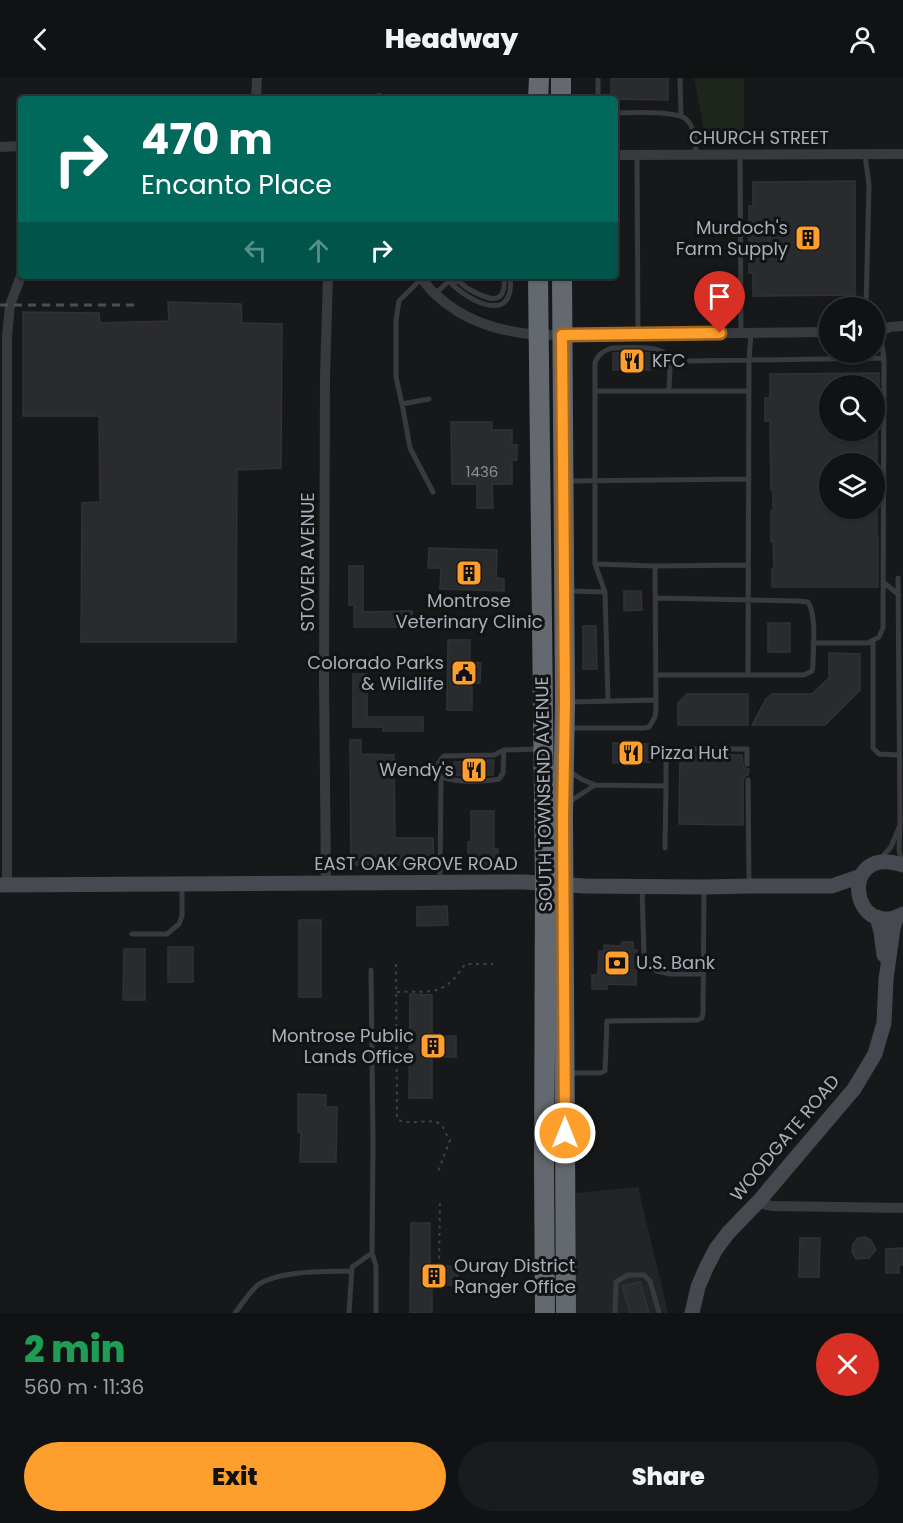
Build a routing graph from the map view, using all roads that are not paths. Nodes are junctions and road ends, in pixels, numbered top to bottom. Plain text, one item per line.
1 (257, 78) edge
2 (538, 78) edge
3 (561, 78) edge
4 (598, 78) edge
5 (680, 78) edge
6 (256, 96) edge
7 (538, 96) edge
8 (561, 96) edge
9 (598, 96) edge
10 (618, 113) edge
11 (681, 116) junction
12 (0, 147) edge
13 (18, 147) edge
14 (903, 154) edge
15 (618, 155) edge
16 (637, 155) junction
17 (696, 155) junction
18 (740, 155) junction
19 (865, 155) junction
20 (20, 279) edge
21 (328, 279) edge
22 (419, 279) edge
23 (423, 279) edge
24 (449, 279) edge
25 (451, 279) edge
26 (452, 279) edge
27 (504, 279) edge
28 (510, 279) edge
29 (538, 279) edge
30 (562, 279) edge
31 (435, 294) junction
32 (866, 297) edge
33 (903, 326) edge
34 (885, 329) edge
35 (819, 332) edge
36 (638, 333) junction
37 (746, 333) junction
38 (538, 335) junction
39 (562, 335) junction
40 (819, 359) edge
41 (749, 360) junction
42 (689, 361) dead end
43 (884, 363) edge
44 (669, 390) junction
45 (595, 391) junction
46 (749, 391) junction
47 (429, 399) dead end
48 (402, 404) junction
49 (749, 479) junction
50 (563, 481) junction
51 (595, 481) junction
52 (433, 492) dead end
53 (595, 564) junction
54 (748, 565) junction
55 (654, 566) junction
56 (898, 578) dead end
57 (883, 582) junction
58 (564, 591) junction
59 (605, 592) junction
60 (898, 595) junction
61 (655, 598) junction
62 (748, 599) junction
63 (873, 641) junction
64 (813, 643) junction
65 (656, 675) junction
66 (748, 675) junction
67 (608, 700) junction
68 (656, 700) junction
69 (565, 702) junction
70 (564, 728) junction
71 (543, 749) junction
72 (504, 750) junction
73 (899, 755) junction
74 (564, 761) junction
75 (747, 764) dead end
76 (441, 776) junction
77 (748, 780) dead end
78 (595, 786) junction
79 (666, 786) junction
80 (563, 817) junction
81 (900, 825) junction
82 (665, 848) dead end
83 (877, 862) junction
84 (903, 865) edge
85 (861, 876) junction
86 (440, 883) junction
87 (326, 884) junction
88 (554, 884) junction
89 (4, 885) edge
90 (182, 885) junction
91 (642, 886) junction
92 (750, 886) junction
93 (832, 886) junction
94 (704, 887) junction
95 (860, 901) junction
96 (900, 916) edge
97 (877, 917) junction
98 (132, 934) dead end
99 (903, 939) edge
100 (890, 963) junction
101 (370, 970) dead end
102 (703, 974) junction
103 (886, 979) junction
104 (565, 1073) junction
105 (759, 1201) junction
106 (903, 1208) edge
107 (372, 1253) junction
108 (352, 1271) junction
109 (236, 1313) edge
110 (349, 1313) edge
111 (376, 1313) edge
112 (545, 1313) edge
113 (566, 1313) edge
114 (615, 1313) edge
115 (659, 1313) edge
116 (692, 1313) edge

1 - 6 street
2 - 7 highway
3 - 8 highway
4 - 9 lane
5 - 11 lane
10 - 11 lane
11 - 17 lane
12 - 13 street
14 - 19 street, CHURCH STREET
15 - 16 street, CHURCH STREET
16 - 17 street, CHURCH STREET
16 - 36 lane
17 - 18 street, CHURCH STREET
18 - 19 street, CHURCH STREET
18 - 37 lane
19 - 32 lane
20 - 89 street
21 - 87 street, STOVER AVENUE
22 - 48 lane
23 - 31 street
24 - 31 lane
25 - 28 lane
26 - 27 lane
29 - 38 highway, SOUTH TOWNSEND AVENUE
30 - 39 highway, SOUTH TOWNSEND AVENUE
31 - 38 street
33 - 34 street
35 - 37 street
36 - 37 street
36 - 39 street
37 - 41 lane
38 - 39 street
38 - 71 highway, SOUTH TOWNSEND AVENUE
39 - 50 highway, SOUTH TOWNSEND AVENUE
40 - 41 lane
41 - 42 lane
41 - 46 lane
43 - 57 lane
44 - 45 lane
44 - 45 lane
44 - 46 lane
45 - 51 lane
46 - 49 lane
47 - 48 lane
48 - 52 lane
49 - 51 lane
49 - 54 lane
50 - 51 lane
50 - 58 highway, SOUTH TOWNSEND AVENUE
51 - 53 lane
53 - 55 lane
53 - 59 lane
54 - 55 lane
54 - 62 lane
55 - 61 lane
56 - 60 lane
57 - 60 lane
57 - 63 lane
58 - 59 lane
58 - 69 highway, SOUTH TOWNSEND AVENUE
59 - 67 lane
60 - 73 lane
61 - 62 lane
61 - 65 lane
62 - 64 lane
62 - 66 lane
63 - 64 lane
63 - 73 lane
64 - 66 lane
65 - 66 lane
65 - 68 lane
67 - 68 lane
67 - 69 lane
68 - 70 lane
69 - 70 highway, SOUTH TOWNSEND AVENUE
70 - 74 highway, SOUTH TOWNSEND AVENUE
71 - 72 lane
71 - 88 highway, SOUTH TOWNSEND AVENUE
72 - 76 lane
72 - 76 lane
73 - 81 lane
74 - 78 lane
74 - 80 highway, SOUTH TOWNSEND AVENUE
75 - 79 lane
76 - 86 lane
77 - 92 lane
78 - 79 lane
78 - 80 lane
79 - 82 lane
80 - 88 highway, SOUTH TOWNSEND AVENUE
81 - 83 lane
81 - 84 lane
83 - 84 street
83 - 85 street
85 - 93 street, EAST OAK GROVE ROAD
85 - 95 street
86 - 87 street, EAST OAK GROVE ROAD
86 - 88 street, EAST OAK GROVE ROAD
87 - 90 street, EAST OAK GROVE ROAD
88 - 91 street, EAST OAK GROVE ROAD
88 - 104 highway, SOUTH TOWNSEND AVENUE
88 - 112 highway, SOUTH TOWNSEND AVENUE
89 - 90 street, EAST OAK GROVE ROAD
90 - 98 lane
91 - 94 street, EAST OAK GROVE ROAD
91 - 102 lane
92 - 93 street, EAST OAK GROVE ROAD
92 - 94 street, EAST OAK GROVE ROAD
93 - 95 street, EAST OAK GROVE ROAD
94 - 102 lane
95 - 97 street, EAST OAK GROVE ROAD
96 - 97 street
96 - 100 street, WOODGATE ROAD
97 - 103 street, WOODGATE ROAD
99 - 100 street, WOODGATE ROAD
100 - 103 street, WOODGATE ROAD
101 - 107 lane
102 - 104 lane
103 - 105 street, WOODGATE ROAD
104 - 113 highway, SOUTH TOWNSEND AVENUE
105 - 106 street
105 - 116 street, WOODGATE ROAD
107 - 108 lane
107 - 111 lane
108 - 109 lane
108 - 110 lane
114 - 115 lane

